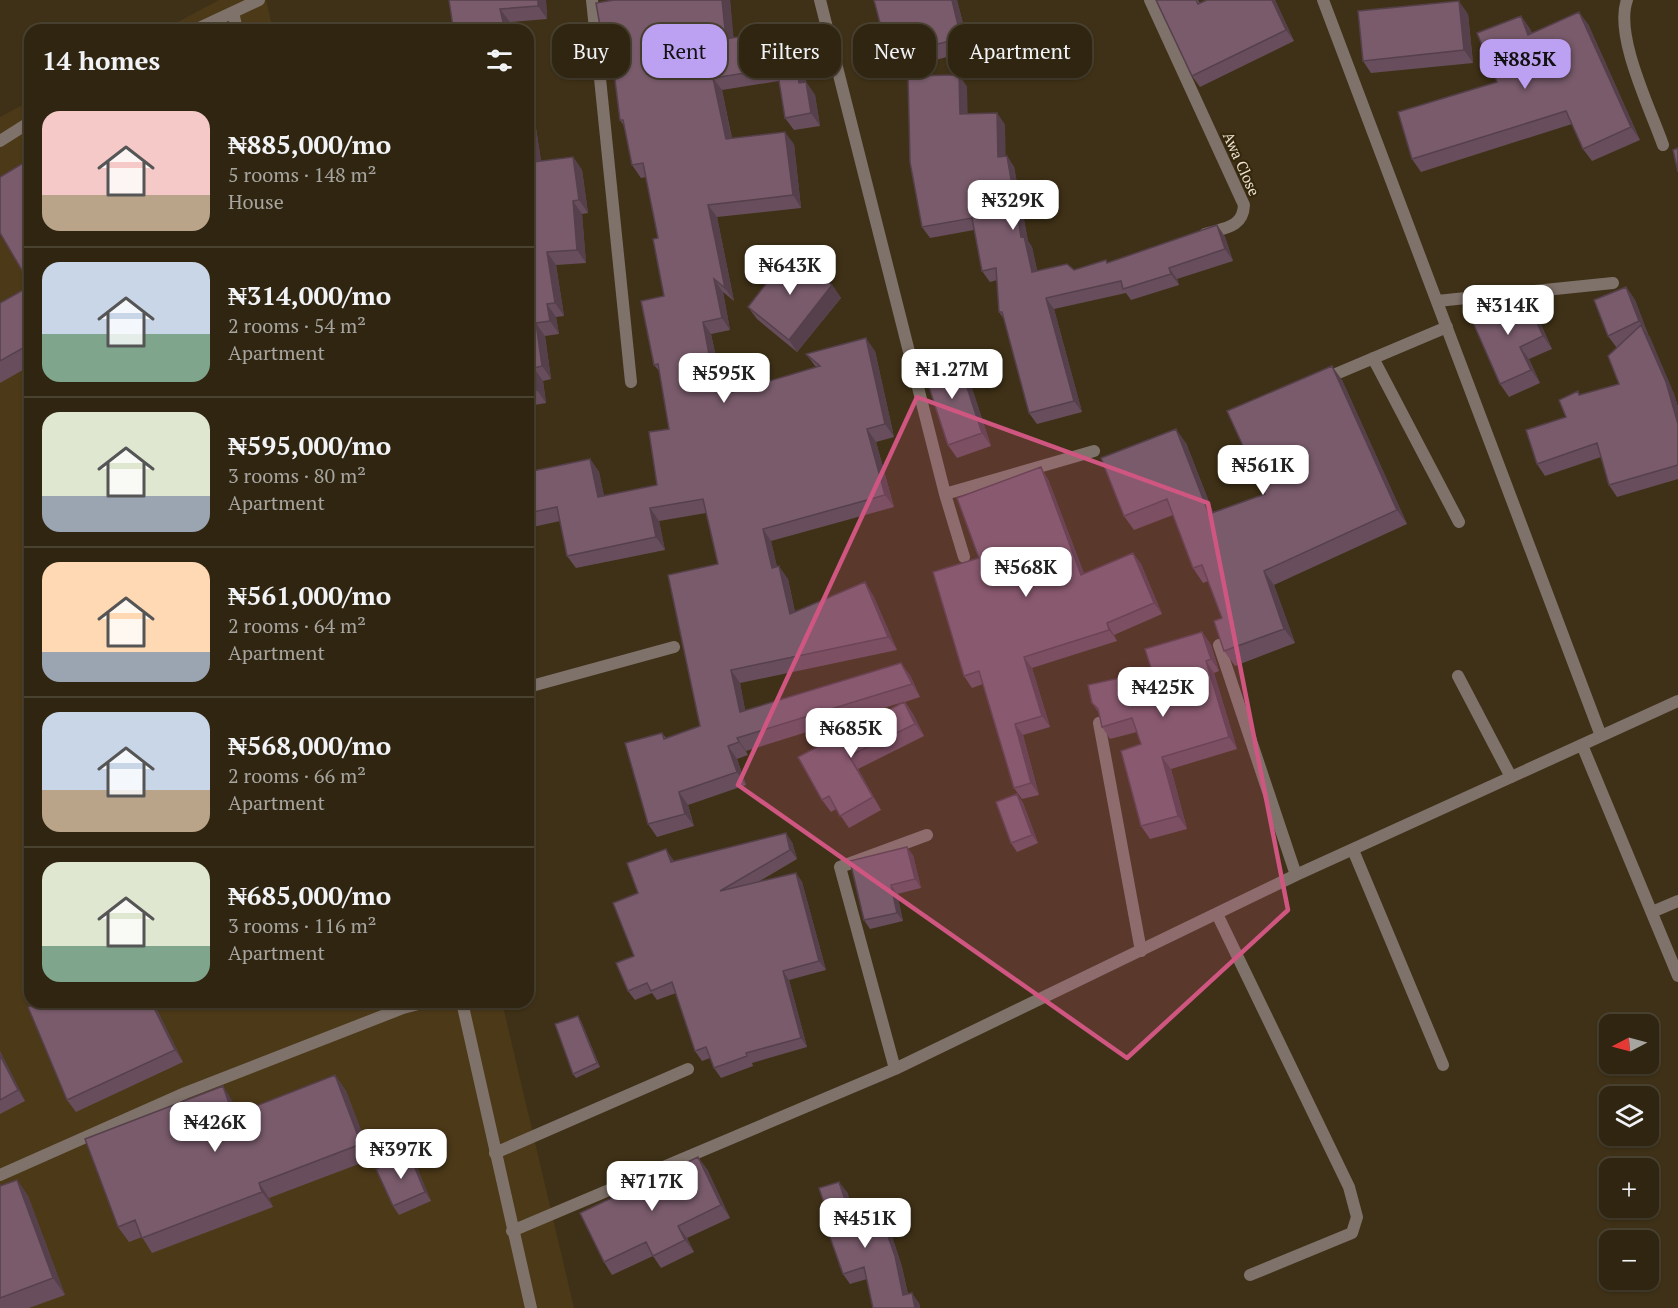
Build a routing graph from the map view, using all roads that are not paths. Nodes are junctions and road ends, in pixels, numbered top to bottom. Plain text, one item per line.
1 (259, 0) edge
2 (592, 0) edge
3 (820, 0) edge
4 (1150, 0) edge
5 (1323, 0) edge
6 (1627, 0) edge
7 (233, 12) junction
8 (208, 24) edge
9 (236, 24) edge
10 (24, 126) edge
11 (0, 141) edge
12 (1663, 145) dead end
13 (1193, 238) edge
14 (1613, 283) dead end
15 (1437, 301) junction
16 (1447, 327) junction
17 (1373, 358) junction
18 (631, 382) dead end
19 (1311, 384) edge
20 (1094, 451) dead end
21 (945, 494) junction
22 (1459, 522) dead end
23 (964, 557) dead end
24 (1219, 645) edge
25 (674, 647) dead end
26 (1458, 676) dead end
27 (534, 685) edge
28 (1678, 701) edge
29 (1100, 723) edge
30 (1601, 736) junction
31 (1582, 745) junction
32 (1511, 777) junction
33 (927, 835) dead end
34 (1353, 850) junction
35 (1296, 875) junction
36 (1678, 901) edge
37 (1652, 912) junction
38 (1217, 915) junction
39 (1141, 951) junction
40 (1678, 976) edge
41 (404, 1008) edge
42 (463, 1008) edge
43 (1443, 1065) dead end
44 (688, 1069) dead end
45 (895, 1069) junction
46 (495, 1153) junction
47 (0, 1175) edge
48 (512, 1231) junction
49 (1250, 1275) dead end
50 (531, 1308) edge

1 - 7 street
2 - 18 street
3 - 21 street
4 - 13 street, Awa Close
5 - 15 street
6 - 12 street
7 - 8 street
7 - 9 street
10 - 11 street
14 - 15 street
15 - 16 street
16 - 17 street
16 - 30 street
17 - 19 street
17 - 22 street
20 - 21 street
21 - 23 street
24 - 35 street
25 - 27 street
26 - 32 street
28 - 30 street
29 - 39 street
30 - 31 street
31 - 32 street
31 - 37 street
32 - 34 street
33 - 45 street
34 - 35 street
34 - 43 street
35 - 38 street
36 - 37 street
37 - 40 street
38 - 39 street
38 - 49 street
39 - 45 street
41 - 47 street
42 - 46 street
44 - 46 street
45 - 48 street
46 - 48 street
48 - 50 street

